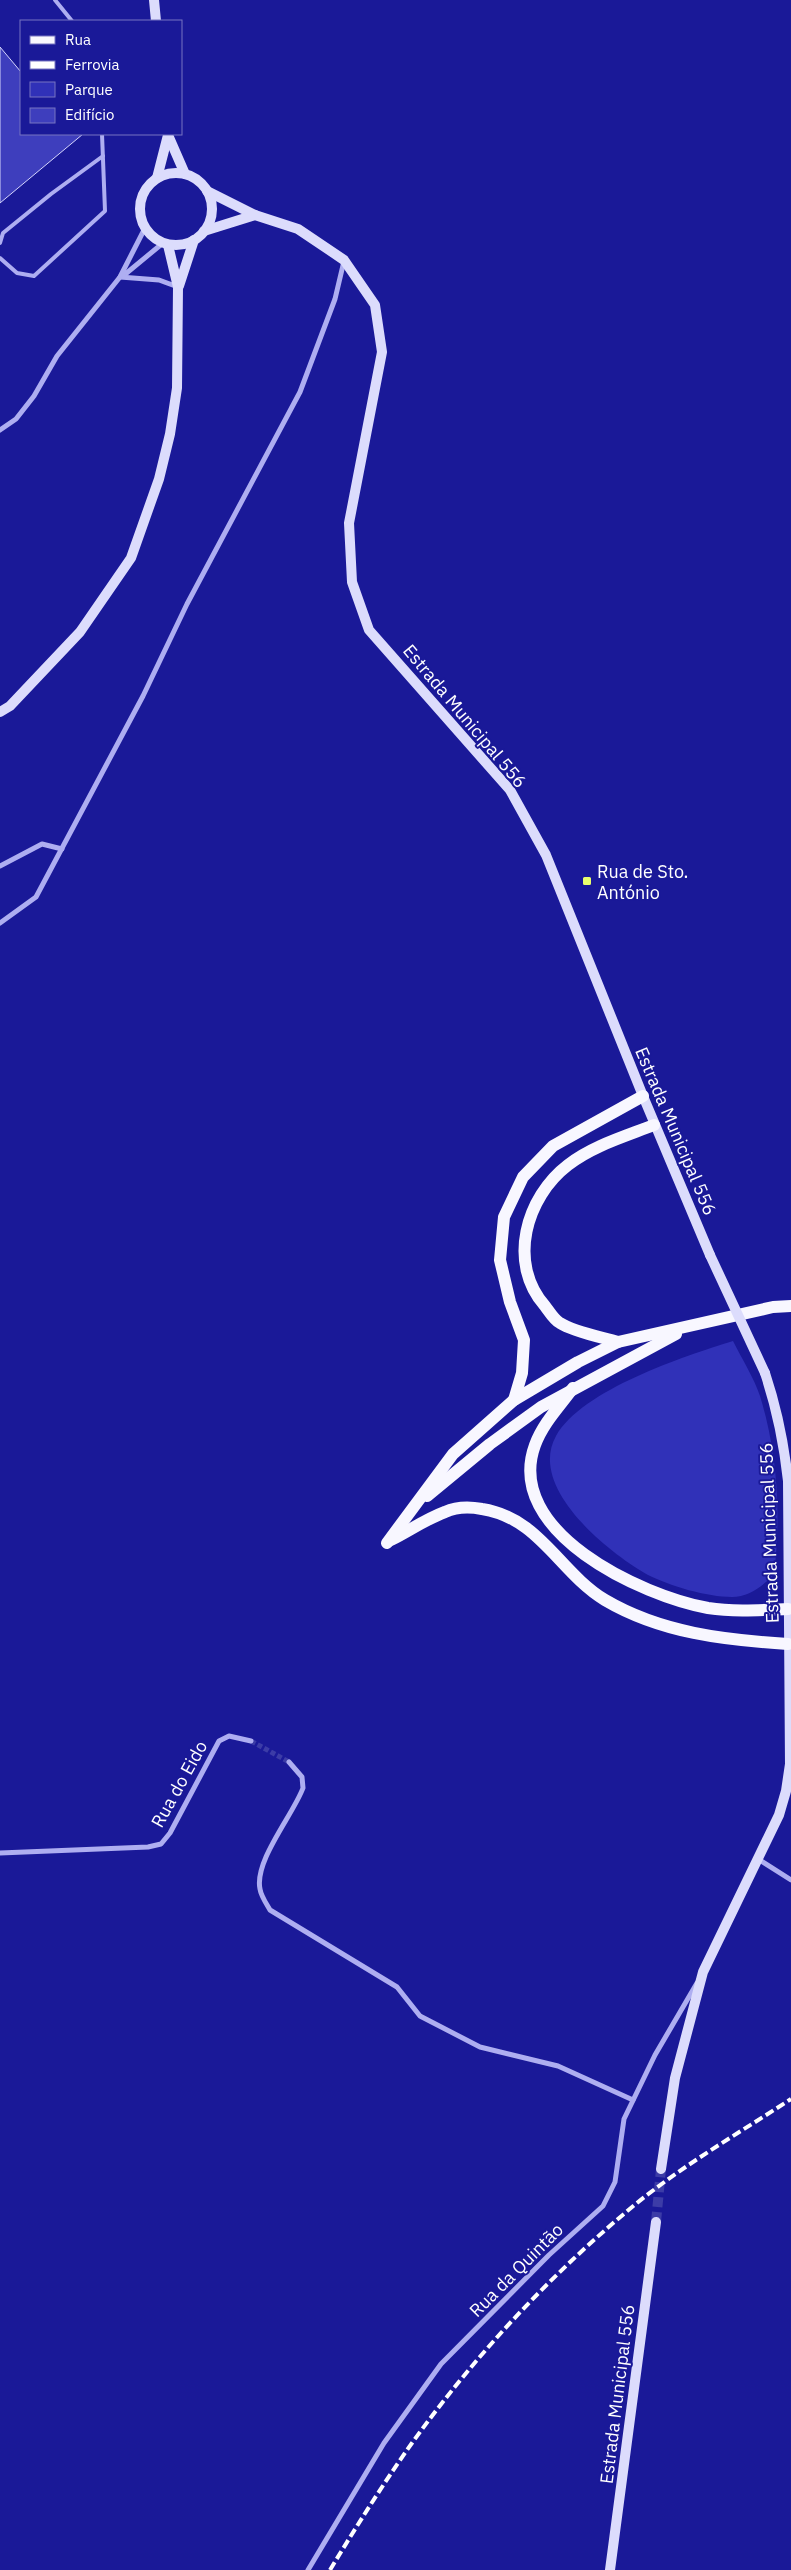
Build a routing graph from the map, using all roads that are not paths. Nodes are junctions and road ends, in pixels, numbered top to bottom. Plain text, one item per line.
1 (55, 0) edge
2 (154, 0) edge
3 (71, 20) edge
4 (156, 20) edge
5 (102, 135) edge
6 (168, 135) edge
7 (168, 135) edge
8 (103, 156) junction
9 (185, 174) junction
10 (158, 178) junction
11 (207, 191) junction
12 (254, 215) junction
13 (145, 228) junction
14 (204, 231) junction
15 (194, 240) junction
16 (0, 244) edge
17 (165, 244) junction
18 (0, 258) edge
19 (344, 260) junction
20 (120, 278) junction
21 (178, 287) junction
22 (0, 430) edge
23 (0, 712) edge
24 (62, 848) junction
25 (0, 866) edge
26 (0, 923) edge
27 (642, 1096) junction
28 (654, 1125) junction
29 (791, 1306) edge
30 (691, 1326) junction
31 (618, 1342) junction
32 (573, 1388) junction
33 (514, 1400) junction
34 (788, 1441) edge
35 (413, 1507) junction
36 (789, 1614) edge
37 (788, 1644) junction
38 (251, 1741) tunnel mouth
39 (289, 1762) tunnel mouth
40 (0, 1852) edge
41 (758, 1859) junction
42 (791, 1880) edge
43 (703, 1972) junction
44 (633, 2100) junction
45 (661, 2169) tunnel mouth
46 (656, 2222) tunnel mouth
47 (308, 2570) edge
48 (610, 2570) edge

1 - 3 lane
2 - 4 main road
5 - 8 lane
6 - 9 main road
7 - 10 main road
8 - 16 lane
8 - 18 lane
9 - 10 main road
9 - 11 main road
10 - 13 main road
11 - 12 main road, Estrada Municipal 556
11 - 14 main road
12 - 14 main road
12 - 19 main road, Estrada Municipal 556
13 - 17 main road
13 - 20 street
14 - 15 main road
15 - 17 main road
15 - 21 main road
17 - 20 street
17 - 21 main road
19 - 24 street
19 - 27 main road, Estrada Municipal 556
20 - 21 street
20 - 22 street
21 - 23 main road
24 - 25 street
24 - 26 street
27 - 28 main road, Estrada Municipal 556
27 - 33 main road
28 - 31 main road
28 - 34 main road, Estrada Municipal 556, bridge
29 - 30 main road
30 - 31 main road
30 - 32 main road
31 - 33 main road
32 - 35 main road
32 - 36 main road
33 - 35 main road
34 - 36 main road, Estrada Municipal 556
35 - 37 main road
36 - 37 main road, Estrada Municipal 556
37 - 41 main road, Estrada Municipal 556
38 - 40 street, Rua do Eido
39 - 44 street
41 - 42 street
41 - 43 main road, Estrada Municipal 556
43 - 44 street, Rua da Quintão
43 - 45 main road, Estrada Municipal 556
44 - 47 street, Rua da Quintão
46 - 48 main road, Estrada Municipal 556

